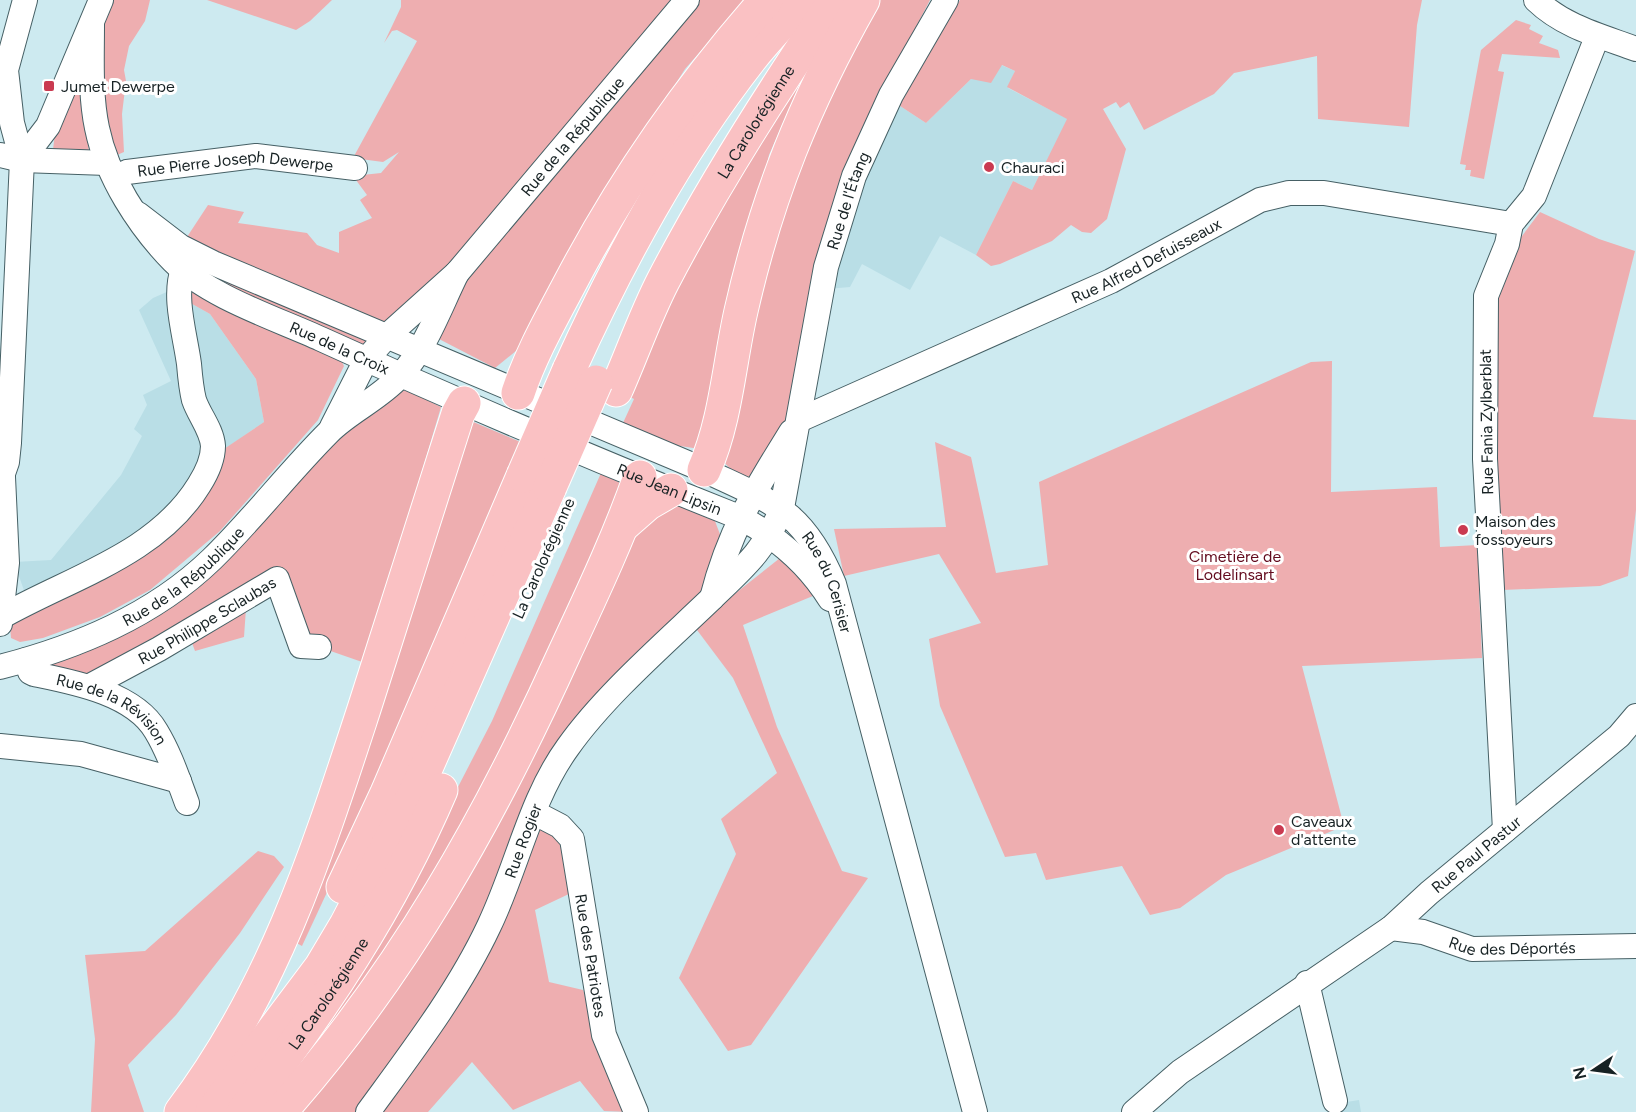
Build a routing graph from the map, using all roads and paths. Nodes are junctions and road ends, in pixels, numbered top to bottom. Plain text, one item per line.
1 (25, 0) edge
2 (101, 0) edge
3 (687, 0) edge
4 (766, 0) edge
5 (803, 0) edge
6 (808, 0) edge
7 (836, 0) edge
8 (863, 0) edge
9 (946, 0) edge
10 (1536, 0) edge
11 (92, 24) junction
12 (1597, 37) junction
13 (1636, 49) edge
14 (11, 157) edge
15 (355, 168) dead end
16 (111, 170) junction
17 (138, 214) junction
18 (1511, 225) junction
19 (183, 269) junction
20 (457, 273) junction
21 (387, 336) junction
22 (419, 350) junction
23 (366, 360) junction
24 (401, 375) junction
25 (594, 381) junction
26 (507, 389) junction
27 (464, 403) junction
28 (578, 417) joint
29 (799, 420) junction
30 (519, 426) junction
31 (330, 431) junction
32 (617, 436) junction
33 (567, 446) joint
34 (704, 470) junction
35 (640, 477) junction
36 (2, 480) edge
37 (548, 486) junction
38 (671, 490) junction
39 (753, 493) junction
40 (782, 508) junction
41 (739, 517) junction
42 (624, 525) junction
43 (772, 534) junction
44 (712, 598) junction
45 (1, 620) edge
46 (845, 624) junction
47 (319, 647) dead end
48 (26, 660) junction
49 (0, 667) edge
50 (90, 686) junction
51 (1636, 716) edge
52 (0, 746) edge
53 (179, 781) junction
54 (187, 803) dead end
55 (535, 813) junction
56 (1505, 830) junction
57 (1391, 928) junction
58 (1636, 946) edge
59 (1307, 983) junction
60 (1335, 1101) dead end
61 (181, 1112) edge
62 (212, 1112) edge
63 (243, 1112) edge
64 (280, 1112) edge
65 (368, 1112) edge
66 (636, 1112) edge
67 (975, 1112) edge
68 (1134, 1112) edge

1 - 14 street
2 - 11 street, Rue de la Croix
3 - 20 street, Rue de la République
4 - 26 highway
5 - 25 highway, La Carolorégienne
6 - 25 highway, La Carolorégienne
7 - 25 highway, La Carolorégienne
8 - 34 highway
9 - 29 street, Rue de l'Étang
10 - 12 street
11 - 14 street, Rue de la Croix
11 - 16 street, Rue de la Croix
12 - 13 street
12 - 18 street, Rue Fania Zylberblat
14 - 16 street, Rue Pierre Joseph Dewerpe
14 - 36 street
15 - 16 street, Rue Pierre Joseph Dewerpe
16 - 17 street, Rue de la Croix
17 - 19 street, Rue de la Croix
17 - 21 street, Rue de la Croix
18 - 29 street, Rue Alfred Defuisseaux
18 - 56 street, Rue Fania Zylberblat
19 - 23 street, Rue de la Croix
19 - 45 street
20 - 21 street, Rue de la République
20 - 22 street, Rue de la République
21 - 22 street, Rue de la Croix
21 - 23 street, Rue de la République
22 - 24 street, Rue de la République
22 - 26 street, Rue de la Croix
23 - 24 street, Rue de la Croix
23 - 31 street, Rue de la République
24 - 27 street, Rue de la Croix
24 - 31 street, Rue de la République
25 - 37 highway, La Carolorégienne, bridge
26 - 27 street
26 - 28 street, Rue de la Croix
26 - 30 street
27 - 30 street, Rue de la Croix
27 - 61 highway
28 - 32 street, Rue Jean Lipsin
29 - 39 street, Rue de l'Étang
29 - 40 street, Rue de l'Étang
30 - 33 street, Rue de la Croix
31 - 48 street, Rue de la République
32 - 34 street, Rue Jean Lipsin
32 - 35 street
33 - 35 street, Rue Jean Lipsin
34 - 38 street
34 - 39 street, Rue Jean Lipsin
35 - 38 street, Rue Jean Lipsin
35 - 42 highway
36 - 45 street
37 - 62 highway, La Carolorégienne
37 - 63 highway, La Carolorégienne
38 - 41 street, Rue Jean Lipsin
38 - 42 highway
39 - 40 street, Rue Jean Lipsin
39 - 41 street, Rue de l'Étang
40 - 43 street, Rue de l'Étang
40 - 46 street, Rue du Cerisier
41 - 43 street, Rue Jean Lipsin
41 - 44 street
42 - 64 highway
43 - 44 street, Rue Rogier
43 - 46 street, Rue du Cerisier
44 - 55 street, Rue Rogier
46 - 67 street
47 - 50 street, Rue Philippe Sclaubas
48 - 49 street, Rue de la République
48 - 50 street, Rue de la Révision
50 - 53 street, Rue de la Révision
51 - 56 street, Rue Paul Pastur
52 - 53 street, Rue de la Révision
53 - 54 street, Rue de la Révision
55 - 65 street, Rue Rogier
55 - 66 street, Rue des Patriotes
56 - 57 street, Rue Paul Pastur
57 - 58 street, Rue des Déportés
57 - 59 street, Rue Paul Pastur
59 - 60 street
59 - 68 street, Rue Paul Pastur

